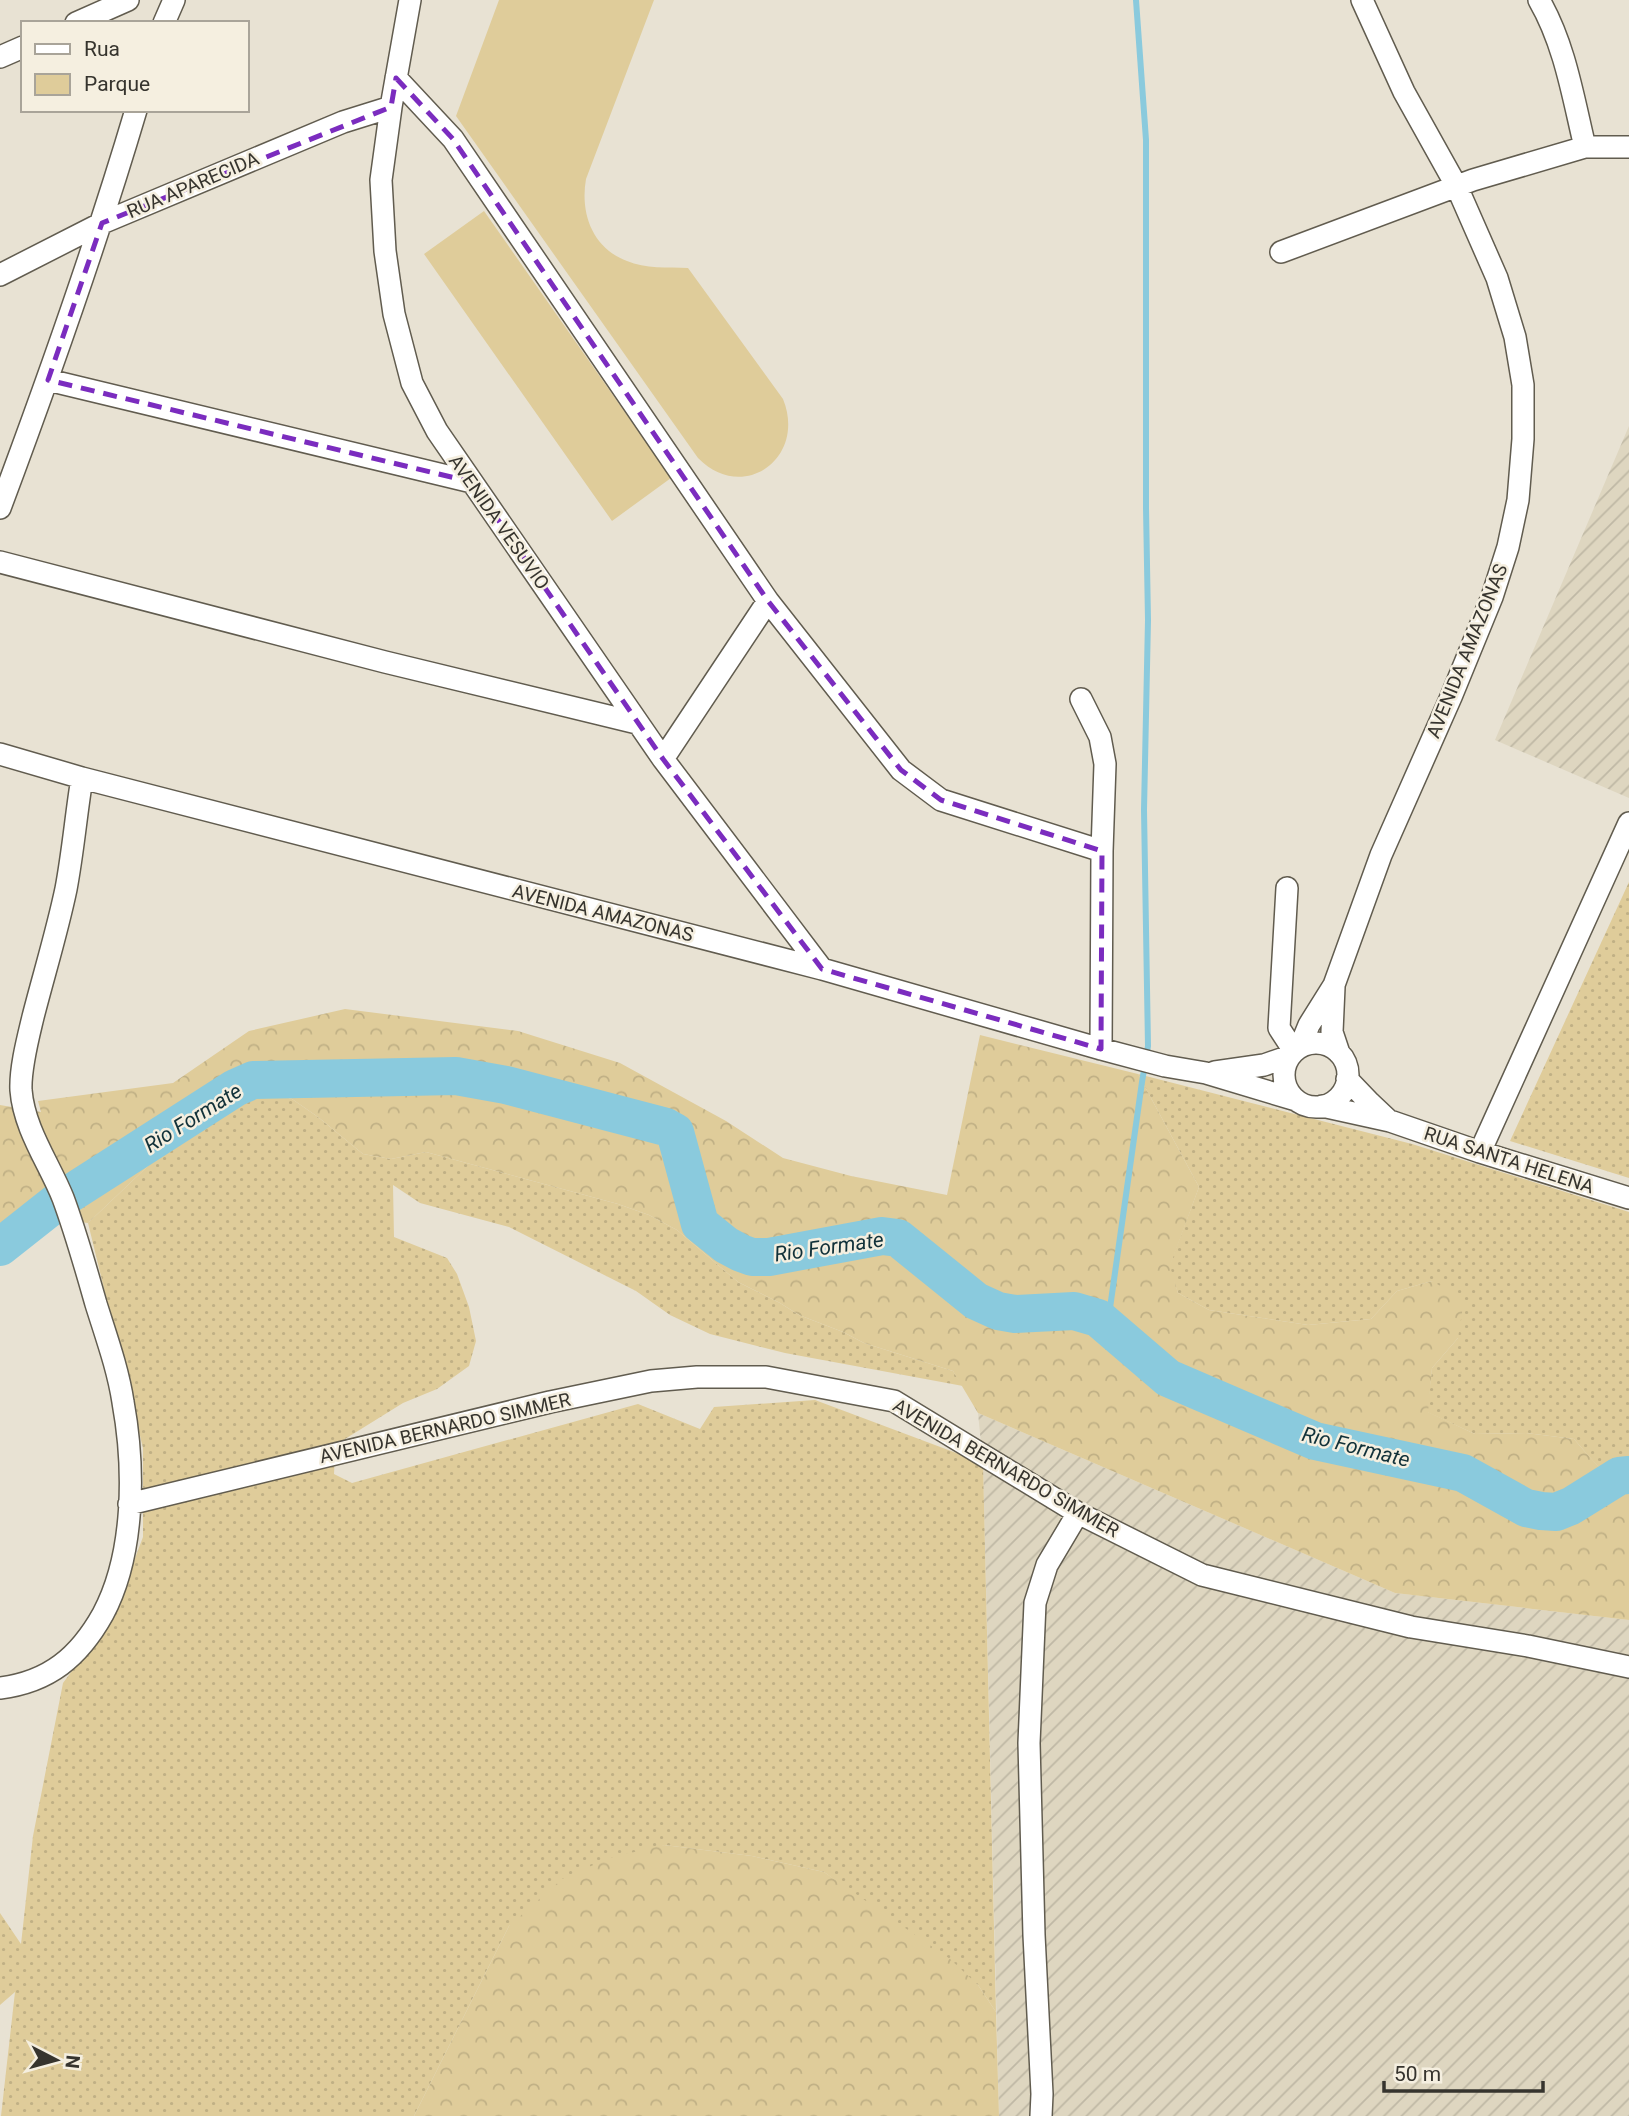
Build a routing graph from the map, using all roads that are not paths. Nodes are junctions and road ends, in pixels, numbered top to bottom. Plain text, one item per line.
1 (128, 0) edge
2 (174, 0) edge
3 (410, 0) edge
4 (1362, 0) edge
5 (1539, 0) edge
6 (81, 21) edge
7 (165, 21) edge
8 (21, 48) edge
9 (0, 57) edge
10 (396, 78) junction
11 (391, 107) junction
12 (135, 112) edge
13 (1585, 147) junction
14 (1629, 147) edge
15 (1457, 187) junction
16 (102, 223) junction
17 (1281, 252) dead end
18 (0, 275) edge
19 (48, 380) junction
20 (472, 482) junction
21 (0, 508) edge
22 (0, 562) edge
23 (768, 601) junction
24 (1081, 699) dead end
25 (638, 723) junction
26 (0, 754) edge
27 (663, 759) junction
28 (82, 778) junction
29 (1629, 823) edge
30 (1102, 850) junction
31 (1287, 888) dead end
32 (822, 969) junction
33 (1334, 985) junction
34 (1101, 1049) junction
35 (1295, 1051) junction
36 (1339, 1052) junction
37 (1206, 1073) junction
38 (1347, 1079) junction
39 (1296, 1100) junction
40 (1322, 1106) junction
41 (1390, 1121) junction
42 (1480, 1152) junction
43 (1629, 1198) edge
44 (129, 1504) junction
45 (1078, 1513) junction
46 (1629, 1667) edge
47 (0, 1688) edge
48 (1041, 2116) edge

1 - 6 street
2 - 7 street
3 - 10 street, AVENIDA VESUVIO
4 - 15 street, AVENIDA AMAZONAS
5 - 13 street
8 - 9 street
10 - 11 street, AVENIDA VESUVIO
10 - 23 street
11 - 16 street, RUA APARECIDA
11 - 20 street, AVENIDA VESUVIO
12 - 16 street
13 - 14 street
13 - 15 street
15 - 17 street
15 - 33 street, AVENIDA AMAZONAS
16 - 18 street, RUA APARECIDA
16 - 19 street
19 - 20 street
19 - 21 street
20 - 25 street, AVENIDA VESUVIO
22 - 25 street
23 - 27 street
23 - 30 street
24 - 30 street
25 - 27 street, AVENIDA VESUVIO
26 - 28 street, AVENIDA AMAZONAS
27 - 32 street, AVENIDA VESUVIO
28 - 32 street, AVENIDA AMAZONAS
28 - 44 street
29 - 42 street
30 - 34 street
31 - 35 street
32 - 34 street, AVENIDA AMAZONAS
33 - 35 street, AVENIDA AMAZONAS
33 - 36 street, AVENIDA AMAZONAS
34 - 37 street, AVENIDA AMAZONAS
35 - 36 street
35 - 37 street, AVENIDA AMAZONAS
35 - 39 street
36 - 38 street
37 - 39 street, AVENIDA AMAZONAS
38 - 40 street
38 - 41 street, RUA SANTA HELENA
39 - 40 street
40 - 41 street, RUA SANTA HELENA
41 - 42 street, RUA SANTA HELENA
42 - 43 street, RUA SANTA HELENA
44 - 45 street, AVENIDA BERNARDO SIMMER
44 - 47 street
45 - 46 street, AVENIDA BERNARDO SIMMER
45 - 48 street

